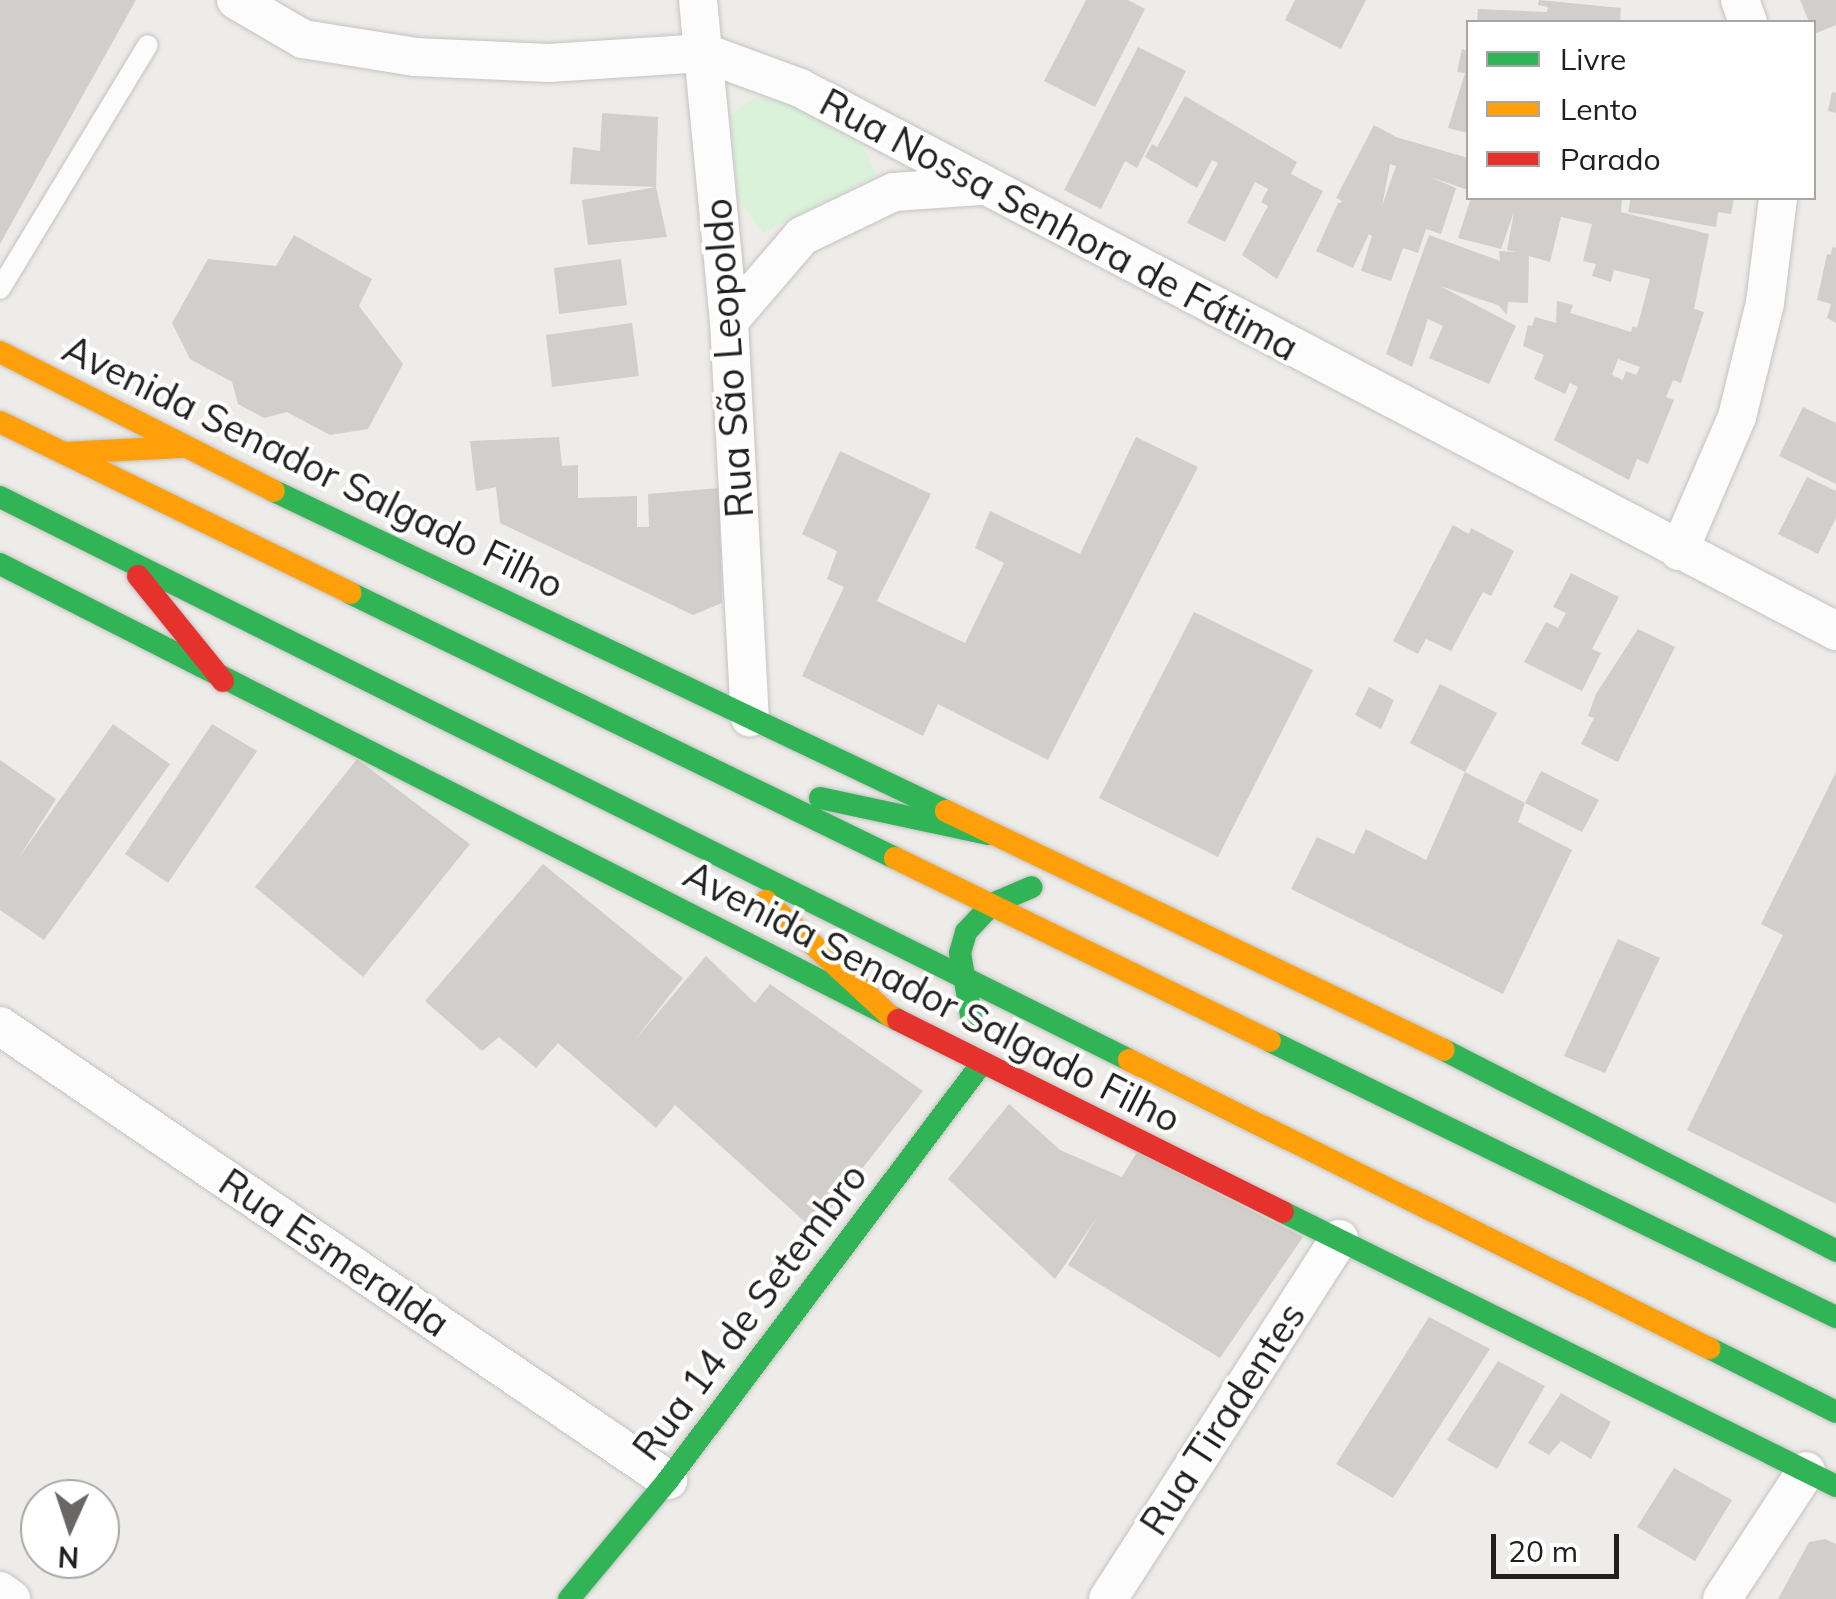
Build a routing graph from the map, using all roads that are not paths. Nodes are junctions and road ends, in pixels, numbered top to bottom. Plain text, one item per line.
1 (236, 0) edge
2 (698, 0) edge
3 (148, 45) dead end
4 (705, 52) junction
5 (982, 186) junction
6 (1778, 200) edge
7 (0, 289) edge
8 (729, 321) junction
9 (0, 352) edge
10 (0, 422) edge
11 (181, 446) junction
12 (57, 454) junction
13 (0, 496) edge
14 (1678, 551) junction
15 (127, 562) junction
16 (0, 564) edge
17 (1836, 631) edge
18 (223, 680) junction
19 (750, 717) junction
20 (737, 781) junction
21 (988, 834) junction
22 (720, 858) junction
23 (1104, 891) junction
24 (992, 904) junction
25 (962, 979) junction
26 (890, 1016) junction
27 (0, 1026) edge
28 (982, 1063) junction
29 (1338, 1239) junction
30 (1836, 1250) edge
31 (1836, 1316) edge
32 (1836, 1412) edge
33 (1821, 1478) edge
34 (668, 1480) junction
35 (0, 1591) edge
36 (11, 1599) edge
37 (569, 1599) edge
38 (1108, 1599) edge
39 (1722, 1599) edge

1 - 4 street, Rua Nossa Senhora de Fátima
2 - 4 street, Rua São Leopoldo
3 - 7 lane
4 - 5 street, Rua Nossa Senhora de Fátima
4 - 8 street, Rua São Leopoldo
5 - 8 street
5 - 14 street, Rua Nossa Senhora de Fátima
6 - 14 street
8 - 19 street, Rua São Leopoldo
9 - 11 street, Avenida Senador Salgado Filho
10 - 12 street
11 - 12 street
11 - 19 street, Avenida Senador Salgado Filho
12 - 20 street
13 - 15 street, Avenida Senador Salgado Filho
14 - 17 street, Rua Nossa Senhora de Fátima
15 - 18 street
15 - 22 street, Avenida Senador Salgado Filho
16 - 18 street, Avenida Senador Salgado Filho
18 - 26 street, Avenida Senador Salgado Filho
19 - 21 street, Avenida Senador Salgado Filho
20 - 21 street
20 - 24 street
21 - 23 street, Avenida Senador Salgado Filho
22 - 25 street, Avenida Senador Salgado Filho
22 - 26 street
23 - 24 street
23 - 30 street, Avenida Senador Salgado Filho
24 - 25 street
24 - 31 street
25 - 28 street
25 - 32 street, Avenida Senador Salgado Filho
26 - 28 street, Avenida Senador Salgado Filho
27 - 34 street, Rua Esmeralda
28 - 29 street, Avenida Senador Salgado Filho
28 - 34 street, Rua 14 de Setembro
29 - 33 street, Avenida Senador Salgado Filho
29 - 38 street, Rua Tiradentes
33 - 39 street
34 - 37 street, Rua 14 de Setembro
35 - 36 street

